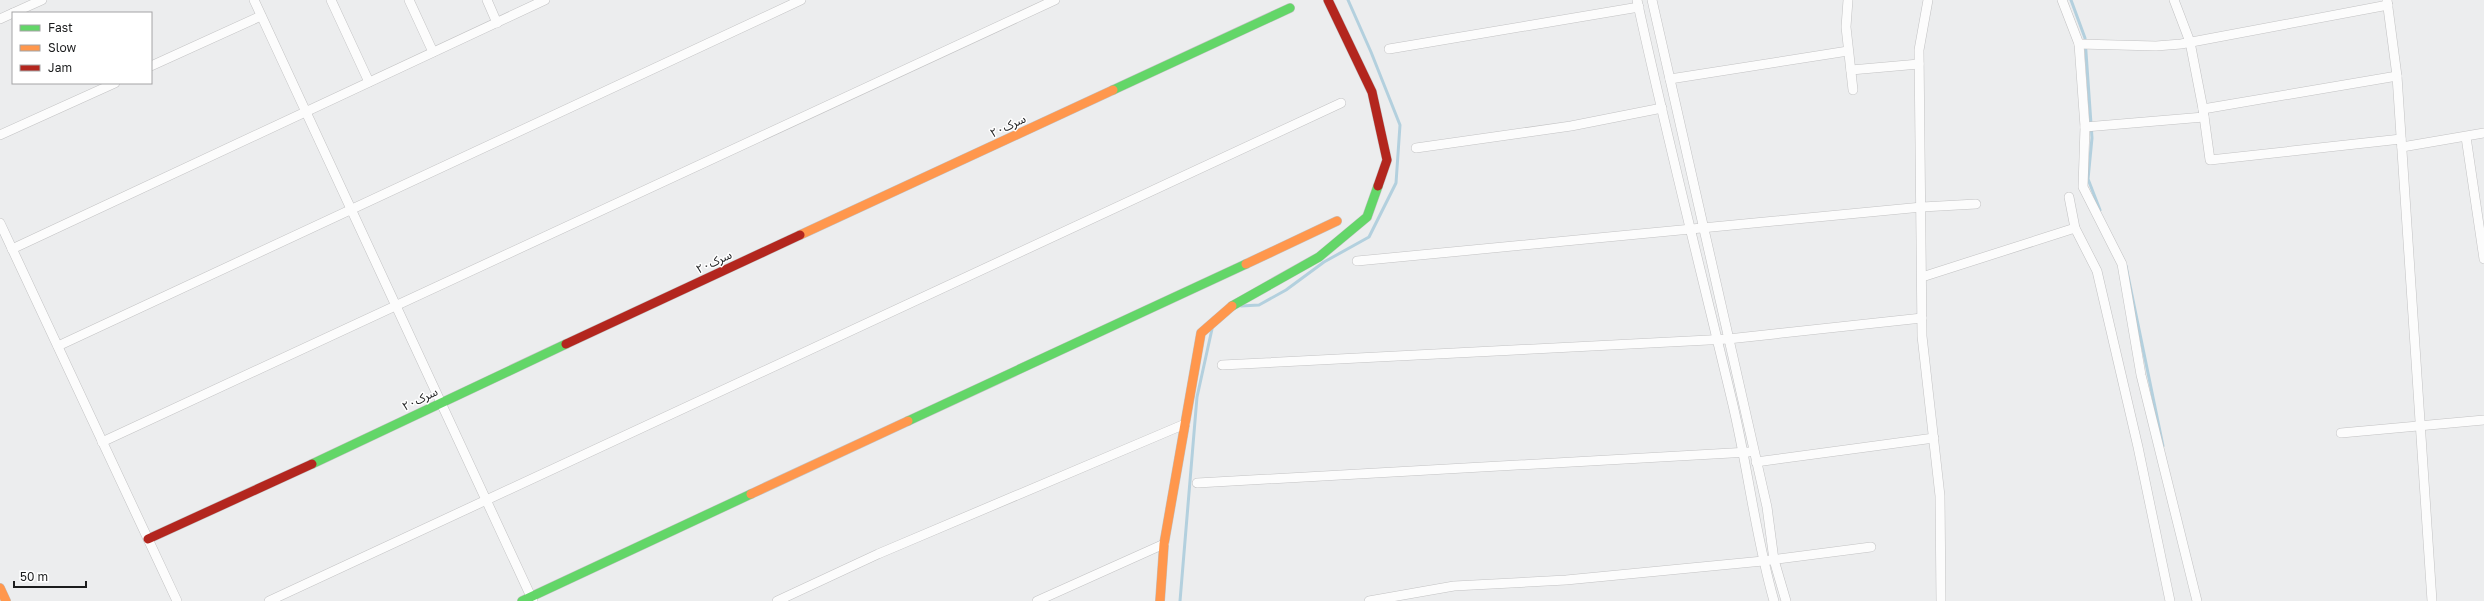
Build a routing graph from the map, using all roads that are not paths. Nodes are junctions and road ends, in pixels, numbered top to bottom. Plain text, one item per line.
1 (42, 0) edge
2 (254, 0) edge
3 (331, 0) edge
4 (409, 0) edge
5 (487, 0) edge
6 (545, 0) edge
7 (801, 0) edge
8 (1055, 0) edge
9 (1328, 0) edge
10 (1652, 0) edge
11 (1848, 0) edge
12 (1928, 0) edge
13 (2062, 0) edge
14 (2174, 0) edge
15 (2387, 2) edge
16 (1638, 4) edge
17 (1290, 8) dead end
18 (15, 12) edge
19 (12, 13) edge
20 (261, 16) junction
21 (0, 19) edge
22 (497, 23) junction
23 (2190, 42) junction
24 (2079, 44) junction
25 (1389, 49) dead end
26 (1848, 51) junction
27 (433, 52) junction
28 (1919, 64) junction
29 (152, 66) edge
30 (1851, 70) junction
31 (2398, 76) junction
32 (1670, 79) junction
33 (369, 82) junction
34 (113, 84) edge
35 (1853, 90) dead end
36 (1341, 103) dead end
37 (1662, 108) junction
38 (306, 112) junction
39 (2204, 113) junction
40 (2085, 127) junction
41 (2484, 133) edge
42 (0, 135) edge
43 (2466, 137) junction
44 (2402, 143) junction
45 (1416, 148) dead end
46 (2069, 196) dead end
47 (1976, 204) dead end
48 (1922, 207) junction
49 (352, 211) junction
50 (1337, 221) dead end
51 (0, 223) edge
52 (1703, 228) junction
53 (2075, 228) junction
54 (1690, 229) junction
55 (12, 249) junction
56 (2484, 259) edge
57 (1357, 261) dead end
58 (1922, 277) junction
59 (396, 306) junction
60 (1922, 318) junction
61 (1716, 338) junction
62 (1728, 339) junction
63 (58, 346) junction
64 (1222, 365) dead end
65 (441, 402) junction
66 (2484, 420) edge
67 (1185, 424) junction
68 (2421, 426) junction
69 (2341, 433) dead end
70 (1934, 438) junction
71 (102, 442) junction
72 (1743, 453) junction
73 (1755, 457) junction
74 (1197, 482) dead end
75 (486, 500) junction
76 (148, 539) junction
77 (1164, 544) junction
78 (1871, 547) dead end
79 (1774, 560) junction
80 (1763, 561) junction
81 (0, 588) edge
82 (532, 599) edge
83 (6, 601) edge
84 (177, 601) edge
85 (269, 601) edge
86 (522, 601) edge
87 (777, 601) edge
88 (1037, 601) edge
89 (1160, 601) edge
90 (1369, 601) edge
91 (1774, 601) edge
92 (1786, 601) edge
93 (1941, 601) edge
94 (2170, 601) edge
95 (2196, 601) edge
96 (2432, 601) edge

1 - 18 street
2 - 20 street
3 - 33 street
4 - 27 street
5 - 22 street
6 - 22 street
7 - 49 street
8 - 59 street
9 - 67 street
10 - 32 street
11 - 26 street
12 - 28 street
13 - 24 street
14 - 23 street
15 - 23 street
15 - 31 street
16 - 25 street
16 - 37 street
17 - 65 street, سرک۲۰
19 - 21 street
20 - 29 street
20 - 38 street
22 - 27 street
23 - 24 street
23 - 39 street
24 - 40 street
26 - 30 street
26 - 32 street
27 - 33 street
28 - 30 street
28 - 48 street
30 - 35 street
31 - 39 street
31 - 44 street
32 - 52 street
33 - 38 street
34 - 42 street
36 - 75 street
37 - 45 street
37 - 54 street
38 - 49 street
38 - 55 street
39 - 40 street
39 - 44 street
40 - 95 street
41 - 43 street
43 - 44 street
43 - 56 street
44 - 68 street
46 - 53 street
47 - 48 street
48 - 52 street
48 - 58 street
49 - 59 street
49 - 63 street
50 - 82 street
51 - 55 street
52 - 54 street
52 - 62 street
53 - 58 street
53 - 94 street
54 - 57 street
54 - 61 street
55 - 63 street
58 - 60 street
59 - 65 street
59 - 71 street
60 - 62 street
60 - 70 street
61 - 62 street
61 - 64 street
61 - 72 street
62 - 73 street
63 - 71 street
65 - 75 street
65 - 76 street, سرک۲۰
66 - 68 street
67 - 77 street
67 - 87 street
68 - 69 street
68 - 96 street
70 - 73 street
70 - 93 street
71 - 76 street
72 - 73 street
72 - 74 street
72 - 80 street
73 - 79 street
75 - 82 street
75 - 85 street
76 - 84 street
77 - 88 street
77 - 89 street
78 - 79 street
79 - 80 street
79 - 92 street
80 - 90 street
80 - 91 street
81 - 83 street
82 - 86 street

